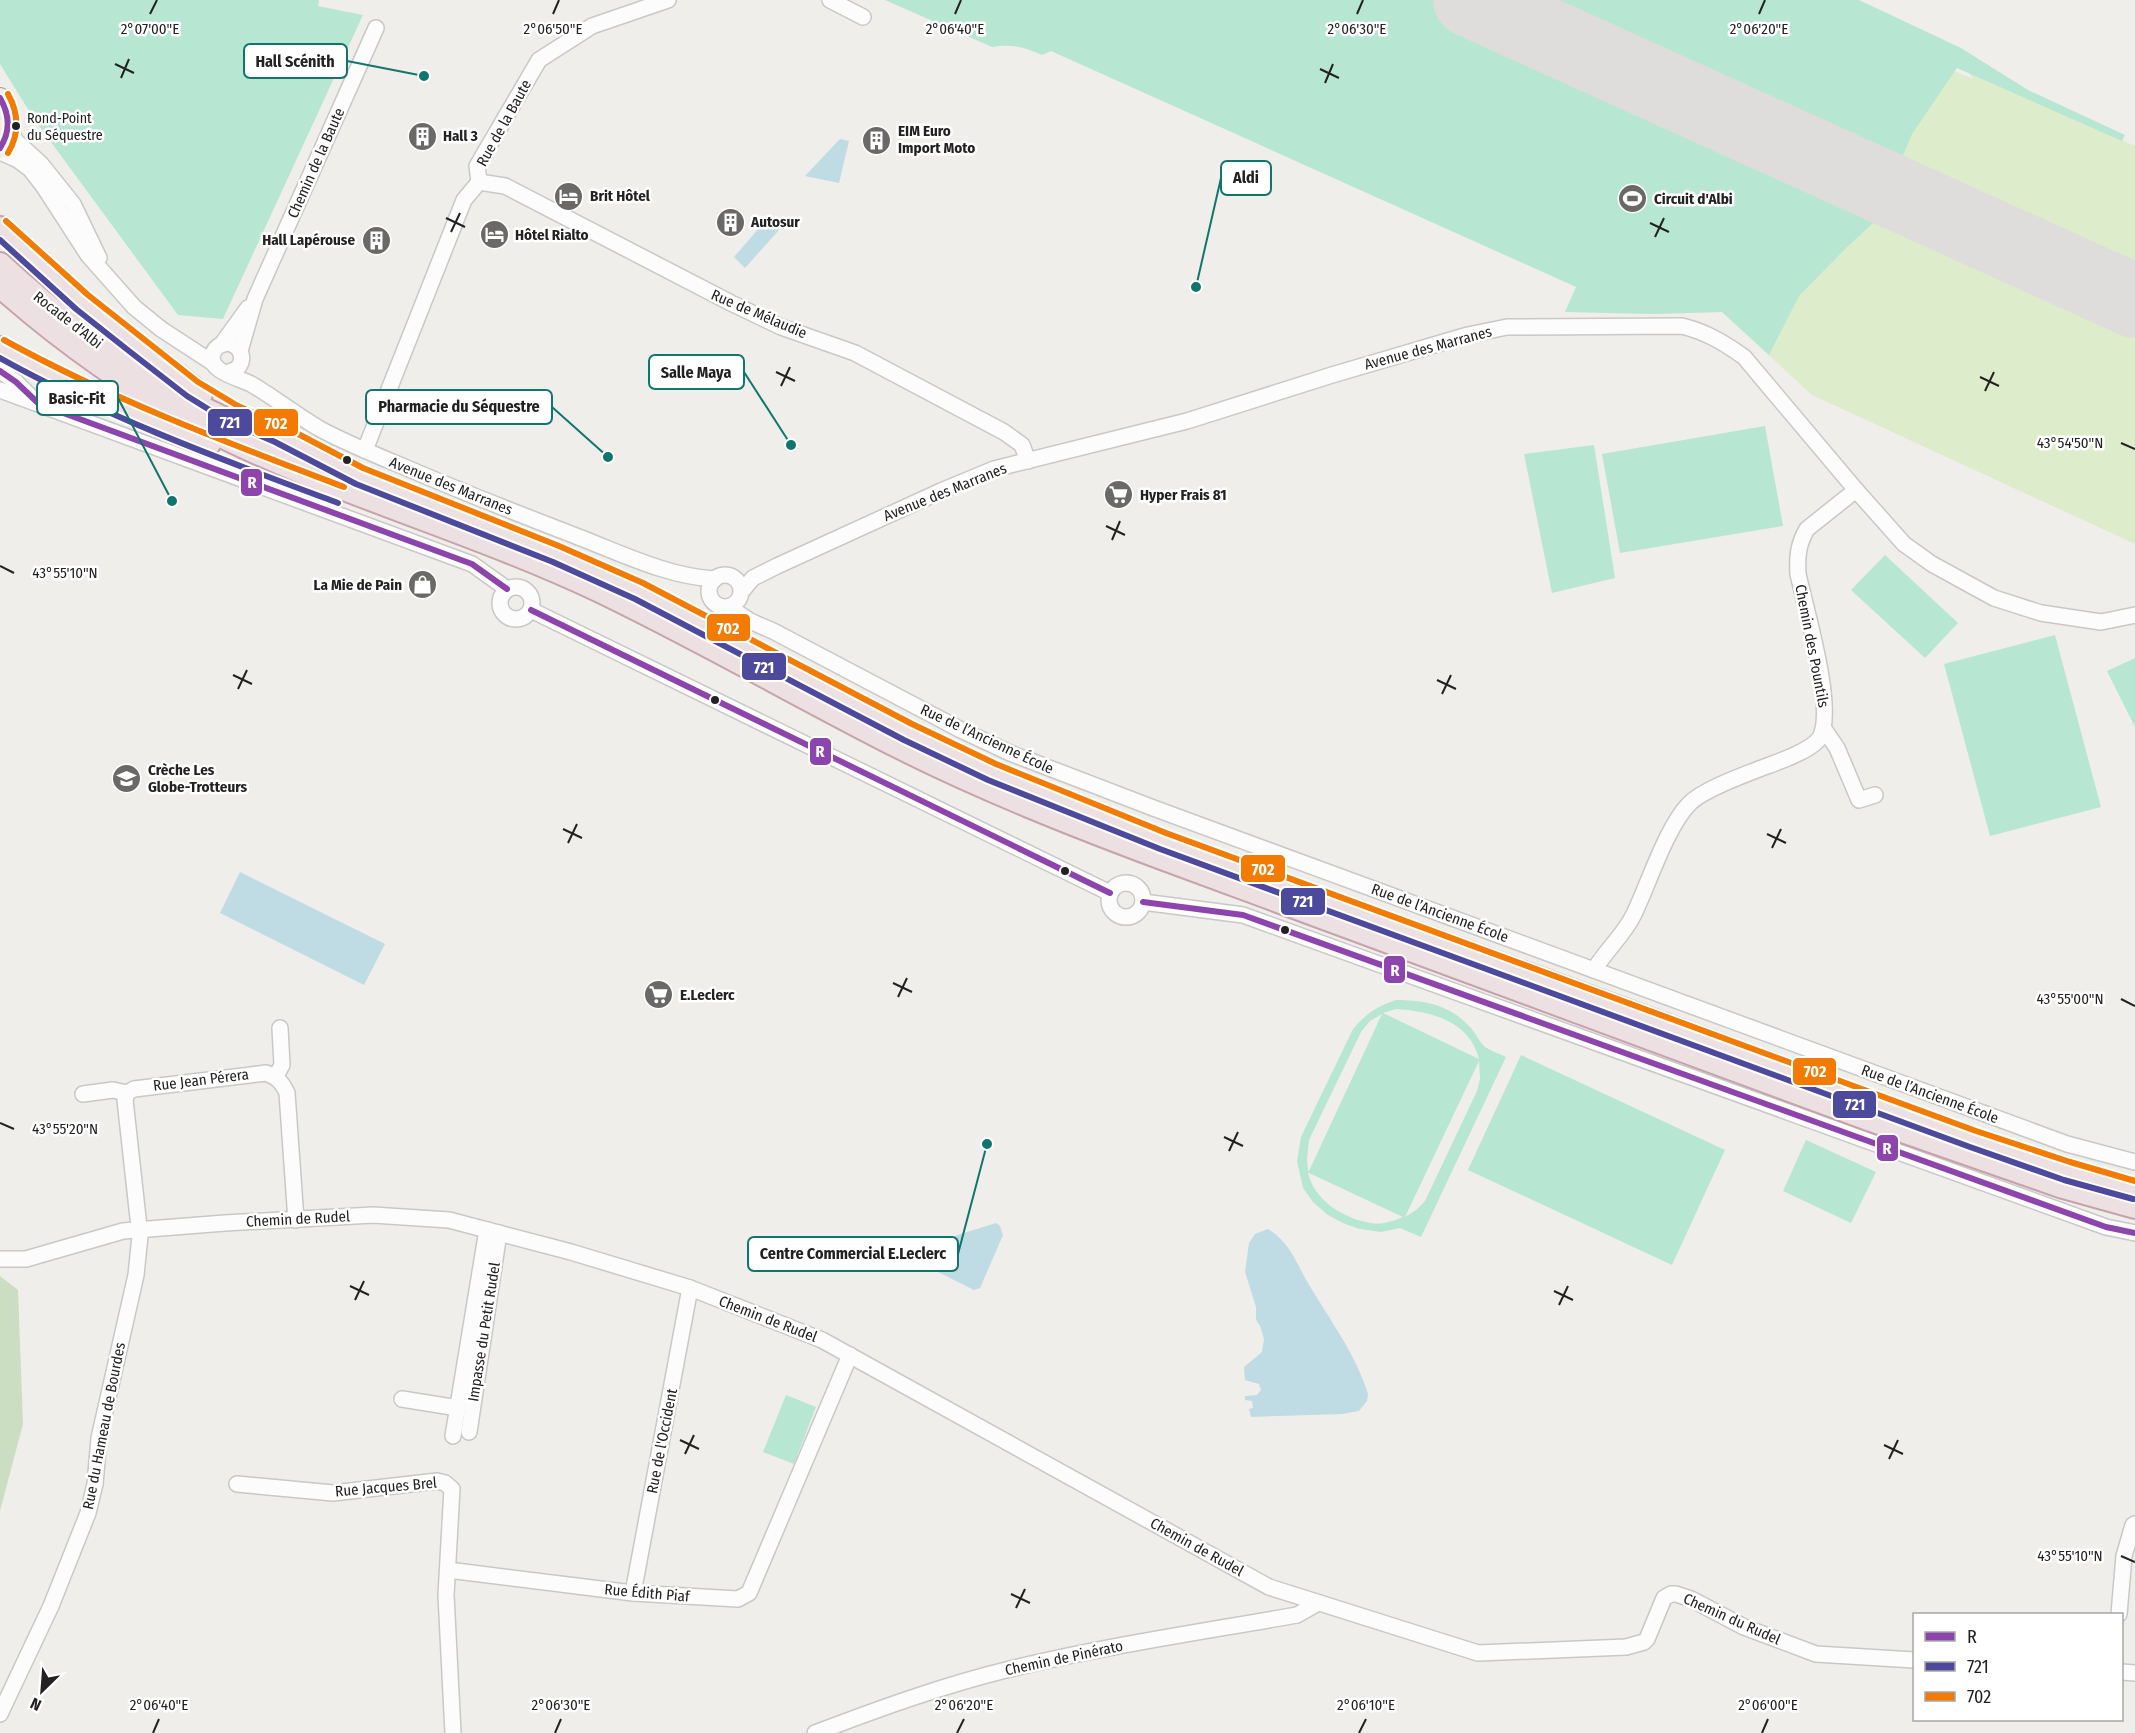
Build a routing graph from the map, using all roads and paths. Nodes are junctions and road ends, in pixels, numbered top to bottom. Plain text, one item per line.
1 (668, 0) edge
2 (830, 0) edge
3 (864, 17) dead end
4 (376, 28) dead end
5 (0, 98) edge
6 (9, 129) junction
7 (0, 150) edge
8 (479, 182) junction
9 (0, 228) edge
10 (0, 264) edge
11 (109, 279) junction
12 (0, 286) edge
13 (255, 298) junction
14 (161, 329) junction
15 (220, 345) junction
16 (0, 348) edge
17 (241, 355) junction
18 (213, 363) junction
19 (0, 371) edge
20 (226, 373) junction
21 (3, 388) edge
22 (267, 394) junction
23 (39, 404) junction
24 (365, 450) junction
25 (1028, 461) junction
26 (359, 476) junction
27 (1856, 490) junction
28 (677, 573) junction
29 (715, 579) junction
30 (507, 589) junction
31 (739, 589) junction
32 (598, 590) junction
33 (711, 599) junction
34 (729, 607) junction
35 (531, 610) junction
36 (2135, 615) edge
37 (762, 625) junction
38 (1824, 729) junction
39 (1875, 795) dead end
40 (1110, 893) junction
41 (1143, 902) junction
42 (1594, 970) junction
43 (280, 1028) dead end
44 (276, 1076) junction
45 (127, 1092) junction
46 (83, 1094) dead end
47 (2135, 1162) edge
48 (2135, 1190) edge
49 (2135, 1207) edge
50 (296, 1220) junction
51 (140, 1230) junction
52 (493, 1231) junction
53 (2135, 1233) edge
54 (0, 1259) edge
55 (690, 1288) junction
56 (850, 1355) junction
57 (402, 1400) dead end
58 (458, 1408) junction
59 (469, 1432) dead end
60 (453, 1436) dead end
61 (237, 1484) dead end
62 (2135, 1524) edge
63 (448, 1570) junction
64 (633, 1593) junction
65 (1318, 1604) junction
66 (1661, 1604) joint
67 (2119, 1613) edge
68 (1913, 1660) edge
69 (0, 1714) edge
70 (453, 1733) edge
71 (815, 1733) edge

1 - 8 street, Rue de la Baute
2 - 3 street
4 - 13 street, Chemin de la Baute
5 - 6 main road
6 - 7 main road
6 - 11 street
7 - 11 street
8 - 24 street, Rue de la Baute
8 - 25 street, Rue de Mélaudie
9 - 26 highway
10 - 26 highway, Rocade d'Albi
11 - 14 street
12 - 32 highway, Rocade d'Albi
13 - 15 street, Chemin de la Baute
13 - 17 street, Chemin de la Baute
14 - 15 street
14 - 18 street
15 - 17 street
15 - 18 street
16 - 32 highway
17 - 20 street
17 - 22 street, Avenue des Marranes
18 - 20 street
19 - 23 street
20 - 22 street, Avenue des Marranes
21 - 23 street
22 - 24 street, Avenue des Marranes
23 - 30 street
24 - 28 street, Avenue des Marranes
25 - 27 street, Avenue des Marranes
25 - 31 street, Avenue des Marranes
26 - 48 highway, Rocade d'Albi
27 - 36 street, Avenue des Marranes
27 - 38 street, Chemin des Pountils
28 - 29 street, Avenue des Marranes
28 - 33 street, Avenue des Marranes
29 - 31 street
29 - 33 street
30 - 35 street
30 - 35 street
31 - 34 street
31 - 37 street
32 - 49 highway, Rocade d'Albi
33 - 34 street
34 - 37 street, Rue de l’Ancienne École
35 - 40 street
37 - 42 street, Rue de l’Ancienne École
38 - 39 street
38 - 42 street, Chemin des Pountils
40 - 41 street
40 - 41 street
41 - 53 street
42 - 47 street, Rue de l’Ancienne École
43 - 44 street
44 - 45 street, Rue Jean Pérera
44 - 50 street
45 - 46 street, Rue Jean Pérera
45 - 51 street
50 - 51 street, Chemin de Rudel
50 - 52 street, Chemin de Rudel
51 - 54 street, Chemin de Rudel
51 - 69 street, Rue du Hameau de Bourdes
52 - 55 street, Chemin de Rudel
52 - 58 street, Impasse du Petit Rudel
52 - 59 street, Impasse du Petit Rudel
55 - 56 street, Chemin de Rudel
55 - 64 street, Rue de l'Occident
56 - 64 street, Rue Édith Piaf
56 - 65 street, Chemin de Rudel
57 - 58 street, Impasse du Petit Rudel
58 - 60 street, Impasse du Petit Rudel
61 - 63 street, Rue Jacques Brel
62 - 67 street
63 - 64 street, Rue Édith Piaf
63 - 70 street
65 - 66 street, Chemin de Rudel
65 - 71 street, Chemin de Pinérato
66 - 68 street, Chemin du Rudel

